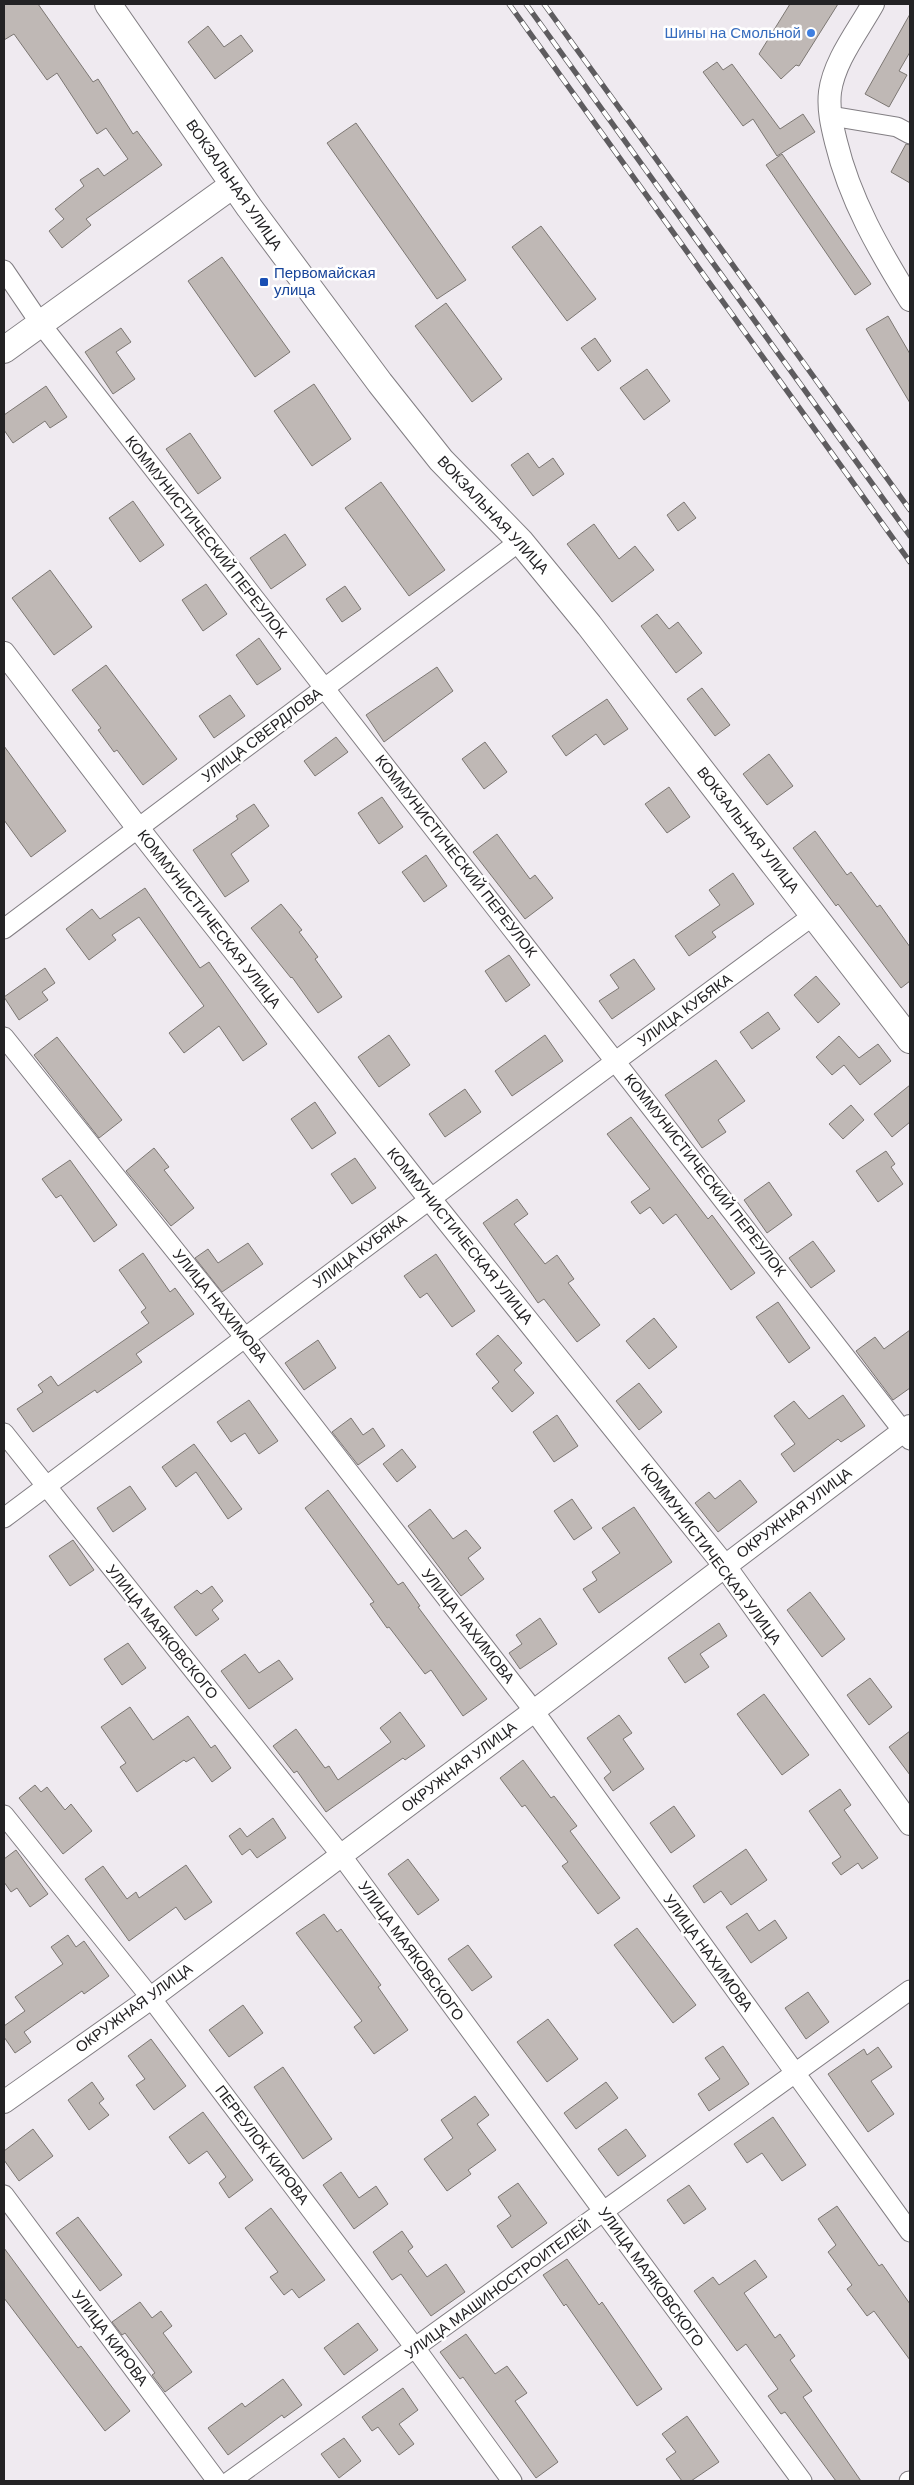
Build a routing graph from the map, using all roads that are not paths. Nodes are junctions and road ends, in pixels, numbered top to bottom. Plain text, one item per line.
1 (108, 4) edge
2 (873, 4) edge
3 (831, 116) junction
4 (910, 134) edge
5 (233, 185) junction
6 (4, 270) edge
7 (910, 300) edge
8 (40, 324) junction
9 (4, 350) edge
10 (520, 541) junction
11 (4, 653) edge
12 (324, 689) junction
13 (137, 828) junction
14 (814, 916) junction
15 (4, 929) edge
16 (4, 1037) edge
17 (910, 1040) edge
18 (616, 1060) junction
19 (429, 1198) junction
20 (246, 1338) junction
21 (908, 1432) edge
22 (4, 1433) edge
23 (45, 1487) junction
24 (4, 1518) edge
25 (724, 1565) junction
26 (534, 1712) junction
27 (4, 1815) edge
28 (910, 1824) edge
29 (341, 1855) junction
30 (910, 1990) edge
31 (151, 1998) junction
32 (795, 2074) junction
33 (4, 2102) edge
34 (4, 2195) edge
35 (603, 2213) junction
36 (910, 2232) edge
37 (416, 2349) junction
38 (217, 2481) edge
39 (230, 2481) edge
40 (512, 2481) edge
41 (802, 2481) edge

1 - 5 main road, ВОКЗАЛЬНАЯ УЛИЦА
2 - 3 street
3 - 4 street
3 - 7 street
5 - 8 main road
5 - 10 main road, ВОКЗАЛЬНАЯ УЛИЦА
6 - 8 street, КОММУНИСТИЧЕСКИЙ ПЕРЕУЛОК
8 - 9 main road
8 - 12 street, КОММУНИСТИЧЕСКИЙ ПЕРЕУЛОК
10 - 12 street, УЛИЦА СВЕРДЛОВА
10 - 14 main road, ВОКЗАЛЬНАЯ УЛИЦА
11 - 13 street, КОММУНИСТИЧЕСКАЯ УЛИЦА
12 - 13 street, УЛИЦА СВЕРДЛОВА
12 - 18 street, КОММУНИСТИЧЕСКИЙ ПЕРЕУЛОК
13 - 15 street, УЛИЦА СВЕРДЛОВА
13 - 19 street, КОММУНИСТИЧЕСКАЯ УЛИЦА
14 - 17 main road, ВОКЗАЛЬНАЯ УЛИЦА
14 - 18 street, УЛИЦА КУБЯКА
16 - 20 street, УЛИЦА НАХИМОВА
18 - 19 street, УЛИЦА КУБЯКА
18 - 21 street, КОММУНИСТИЧЕСКИЙ ПЕРЕУЛОК
19 - 20 street, УЛИЦА КУБЯКА
19 - 25 street, КОММУНИСТИЧЕСКАЯ УЛИЦА
20 - 23 street, УЛИЦА КУБЯКА
20 - 26 street, УЛИЦА НАХИМОВА
21 - 25 street, ОКРУЖНАЯ УЛИЦА
22 - 23 street, УЛИЦА МАЯКОВСКОГО
23 - 24 street, УЛИЦА КУБЯКА
23 - 29 street, УЛИЦА МАЯКОВСКОГО
25 - 26 street, ОКРУЖНАЯ УЛИЦА
25 - 28 street, КОММУНИСТИЧЕСКАЯ УЛИЦА
26 - 29 street, ОКРУЖНАЯ УЛИЦА
26 - 32 street, УЛИЦА НАХИМОВА
27 - 31 street, ПЕРЕУЛОК КИРОВА
29 - 31 street, ОКРУЖНАЯ УЛИЦА
29 - 35 street, УЛИЦА МАЯКОВСКОГО
30 - 32 street, УЛИЦА МАШИНОСТРОИТЕЛЕЙ
31 - 33 street, ОКРУЖНАЯ УЛИЦА
31 - 37 street, ПЕРЕУЛОК КИРОВА
32 - 35 street, УЛИЦА МАШИНОСТРОИТЕЛЕЙ
32 - 36 street, УЛИЦА НАХИМОВА
34 - 38 street, УЛИЦА КИРОВА
35 - 37 street, УЛИЦА МАШИНОСТРОИТЕЛЕЙ
35 - 41 street, УЛИЦА МАЯКОВСКОГО
37 - 39 street, УЛИЦА МАШИНОСТРОИТЕЛЕЙ
37 - 40 street, ПЕРЕУЛОК КИРОВА

